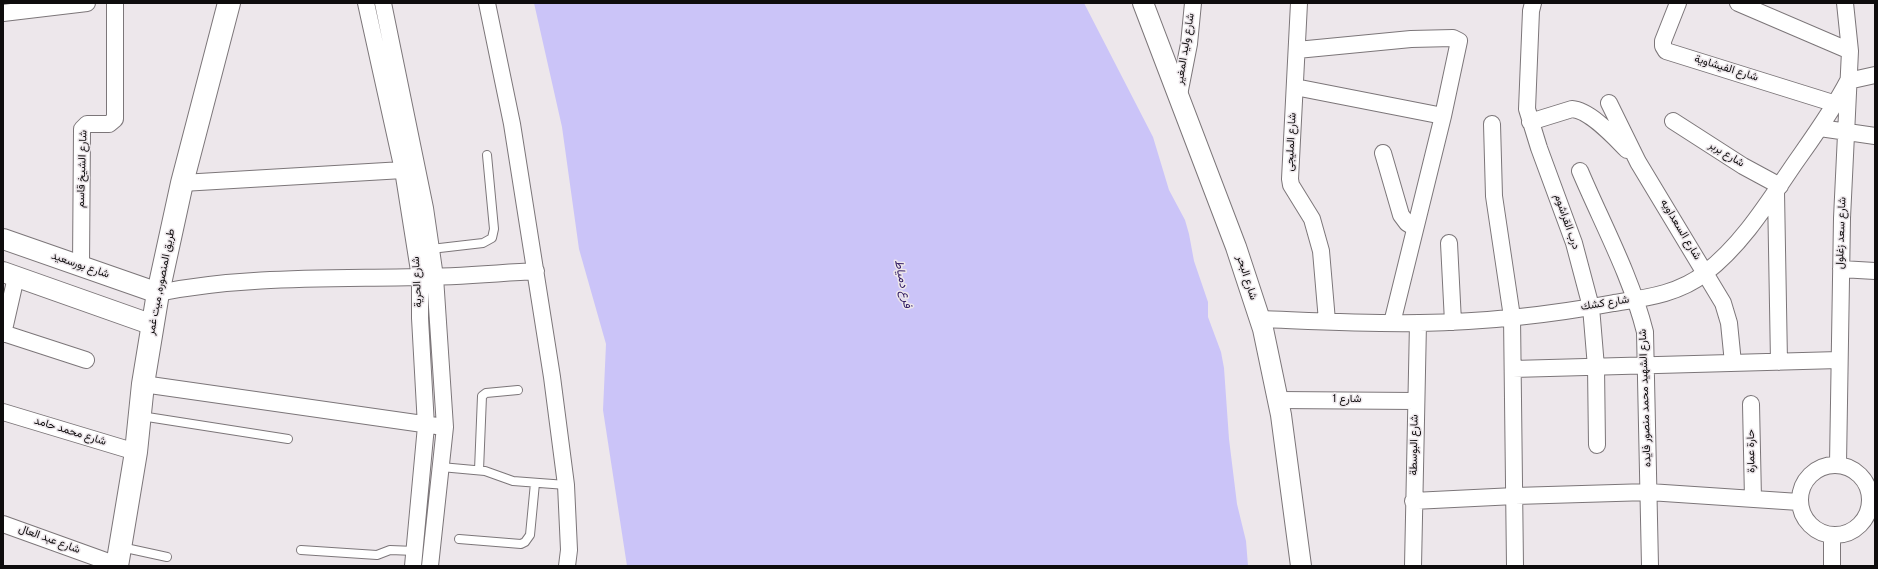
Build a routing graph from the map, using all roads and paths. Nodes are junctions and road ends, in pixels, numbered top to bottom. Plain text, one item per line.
1 (88, 3) edge
2 (115, 3) edge
3 (229, 3) edge
4 (366, 3) edge
5 (383, 3) edge
6 (487, 3) edge
7 (1143, 3) edge
8 (1193, 3) edge
9 (1299, 3) edge
10 (1533, 3) edge
11 (1678, 3) edge
12 (1738, 3) edge
13 (1845, 3) edge
14 (3, 13) edge
15 (1297, 50) junction
16 (1850, 51) junction
17 (1875, 76) edge
18 (1848, 81) junction
19 (1295, 87) junction
20 (1179, 96) junction
21 (1609, 103) dead end
22 (1836, 104) junction
23 (1443, 116) junction
24 (1673, 121) dead end
25 (1530, 122) junction
26 (1492, 124) dead end
27 (1820, 128) junction
28 (1846, 132) junction
29 (1875, 136) edge
30 (1383, 153) dead end
31 (487, 155) dead end
32 (1638, 162) junction
33 (403, 170) junction
34 (1580, 171) dead end
35 (182, 183) junction
36 (1778, 189) junction
37 (418, 209) junction
38 (1415, 228) junction
39 (3, 239) edge
40 (1449, 243) dead end
41 (27, 248) junction
42 (431, 249) junction
43 (73, 264) junction
44 (1841, 269) junction
45 (536, 271) junction
46 (1875, 271) edge
47 (1706, 273) junction
48 (10, 274) edge
49 (428, 277) junction
50 (53, 290) junction
51 (158, 293) junction
52 (1635, 300) junction
53 (1591, 308) junction
54 (437, 317) junction
55 (1512, 317) junction
56 (420, 318) junction
57 (1260, 319) junction
58 (1327, 321) junction
59 (1453, 322) junction
60 (1392, 323) junction
61 (1418, 323) junction
62 (153, 325) junction
63 (3, 333) edge
64 (86, 360) dead end
65 (1839, 360) junction
66 (1780, 362) junction
67 (1733, 363) junction
68 (1647, 366) junction
69 (1596, 367) junction
70 (1513, 369) junction
71 (144, 384) junction
72 (518, 390) dead end
73 (1278, 400) junction
74 (1416, 401) junction
75 (1750, 404) dead end
76 (3, 412) edge
77 (140, 416) junction
78 (426, 426) junction
79 (445, 427) junction
80 (288, 439) dead end
81 (1597, 445) dead end
82 (136, 452) junction
83 (1838, 464) junction
84 (441, 467) junction
85 (479, 470) junction
86 (535, 483) junction
87 (566, 485) junction
88 (1872, 491) edge
89 (1649, 492) junction
90 (1515, 496) junction
91 (1753, 499) junction
92 (1413, 501) junction
93 (1799, 502) junction
94 (3, 524) edge
95 (1832, 535) junction
96 (459, 539) dead end
97 (432, 546) junction
98 (301, 550) dead end
99 (415, 554) edge
100 (167, 557) dead end
101 (118, 559) edge
102 (430, 566) edge
103 (568, 566) edge
104 (1301, 566) edge
105 (1413, 566) edge
106 (1515, 566) edge
107 (1650, 566) edge
108 (1832, 566) edge

1 - 14 street
2 - 43 street, شارع الشيخ قاسم
3 - 35 main road, طريق المنصوره, ميت غمر
4 - 33 street, شارع الحرية
5 - 37 street, شارع الحرية
6 - 45 street
7 - 20 street, شارع البحر
8 - 20 street, شارع وليد المغير
9 - 15 street, شارع المليجى
10 - 25 street, درب القراشوم
11 - 22 street, شارع الفيشاوية
12 - 16 street
13 - 16 street, شارع سعد زغلول
15 - 19 street, شارع المليجى
15 - 23 street
16 - 18 street, شارع سعد زغلول
17 - 18 street
18 - 22 street, شارع كشك
18 - 28 street, شارع سعد زغلول
19 - 23 street
19 - 58 street, شارع المليجى
20 - 57 street, شارع البحر
21 - 32 street, شارع السعداويه
22 - 27 street, شارع كشك
23 - 38 street
24 - 36 street, شارع بربر
25 - 32 street
25 - 53 street, درب القراشوم
26 - 55 street
27 - 28 street
27 - 36 street, شارع كشك
28 - 29 street
28 - 44 street, شارع سعد زغلول
30 - 38 street
31 - 42 lane
32 - 47 street, شارع السعداويه
33 - 35 street
33 - 37 street, شارع الحرية
34 - 52 street, شارع الشهيد محمد منصور فايده
35 - 51 main road, طريق المنصوره, ميت غمر
36 - 47 street, شارع كشك
36 - 66 street
37 - 42 street, شارع الحرية
37 - 49 street, شارع الحرية
38 - 60 street
39 - 41 street, شارع بورسعيد
40 - 59 street
41 - 43 street, شارع بورسعيد
41 - 48 street
42 - 49 street, شارع الحرية
43 - 50 street
43 - 51 street, شارع بورسعيد
44 - 46 street
44 - 65 street, شارع سعد زغلول
45 - 49 street
45 - 87 street
47 - 52 street, شارع كشك
47 - 67 street, شارع السعداويه
48 - 50 street
48 - 63 street
49 - 51 street
49 - 54 street, شارع الحرية
49 - 56 street, شارع الحرية
50 - 62 street
51 - 62 main road, طريق المنصوره, ميت غمر
52 - 53 street, شارع كشك
52 - 68 street, شارع الشهيد محمد منصور فايده
53 - 55 street, شارع كشك
53 - 69 street, درب القراشوم
54 - 56 street
54 - 79 street, شارع الحرية
55 - 59 street, شارع كشك
55 - 70 street
56 - 78 street, شارع الحرية
57 - 58 street, شارع كشك
57 - 73 street, شارع البحر
58 - 60 street, شارع كشك
59 - 61 street, شارع كشك
60 - 61 street, شارع كشك
61 - 74 street, شارع البوسطة
62 - 71 main road, طريق المنصوره, ميت غمر
63 - 64 street
65 - 66 street
65 - 83 street, شارع سعد زغلول
66 - 67 street
67 - 68 street
68 - 69 street
68 - 89 street, شارع الشهيد محمد منصور فايده
69 - 70 street
69 - 81 street, درب القراشوم
70 - 90 street
71 - 77 main road, طريق المنصوره, ميت غمر
71 - 78 street
72 - 85 lane
73 - 74 street, شارع 1
73 - 104 street, شارع البحر
74 - 92 street, شارع البوسطة
75 - 91 street, حارة عمارة
76 - 82 street, شارع محمد حامد
77 - 80 lane
77 - 82 main road, طريق المنصوره, ميت غمر
78 - 79 street
78 - 99 street, شارع الحرية
79 - 84 street, شارع الحرية
82 - 101 main road, طريق المنصوره, ميت غمر
83 - 88 street
83 - 93 street
84 - 85 lane
84 - 97 street, شارع الحرية
85 - 86 lane
86 - 87 lane
86 - 96 lane
87 - 103 street
88 - 95 street
89 - 90 street
89 - 91 street
89 - 107 street, شارع الشهيد محمد منصور فايده
90 - 92 street
90 - 106 street
91 - 93 street
92 - 105 street, شارع البوسطة
93 - 95 street
94 - 101 street, شارع عبد العال
95 - 108 street
97 - 99 street
97 - 102 street, شارع الحرية
98 - 99 lane
100 - 101 lane

